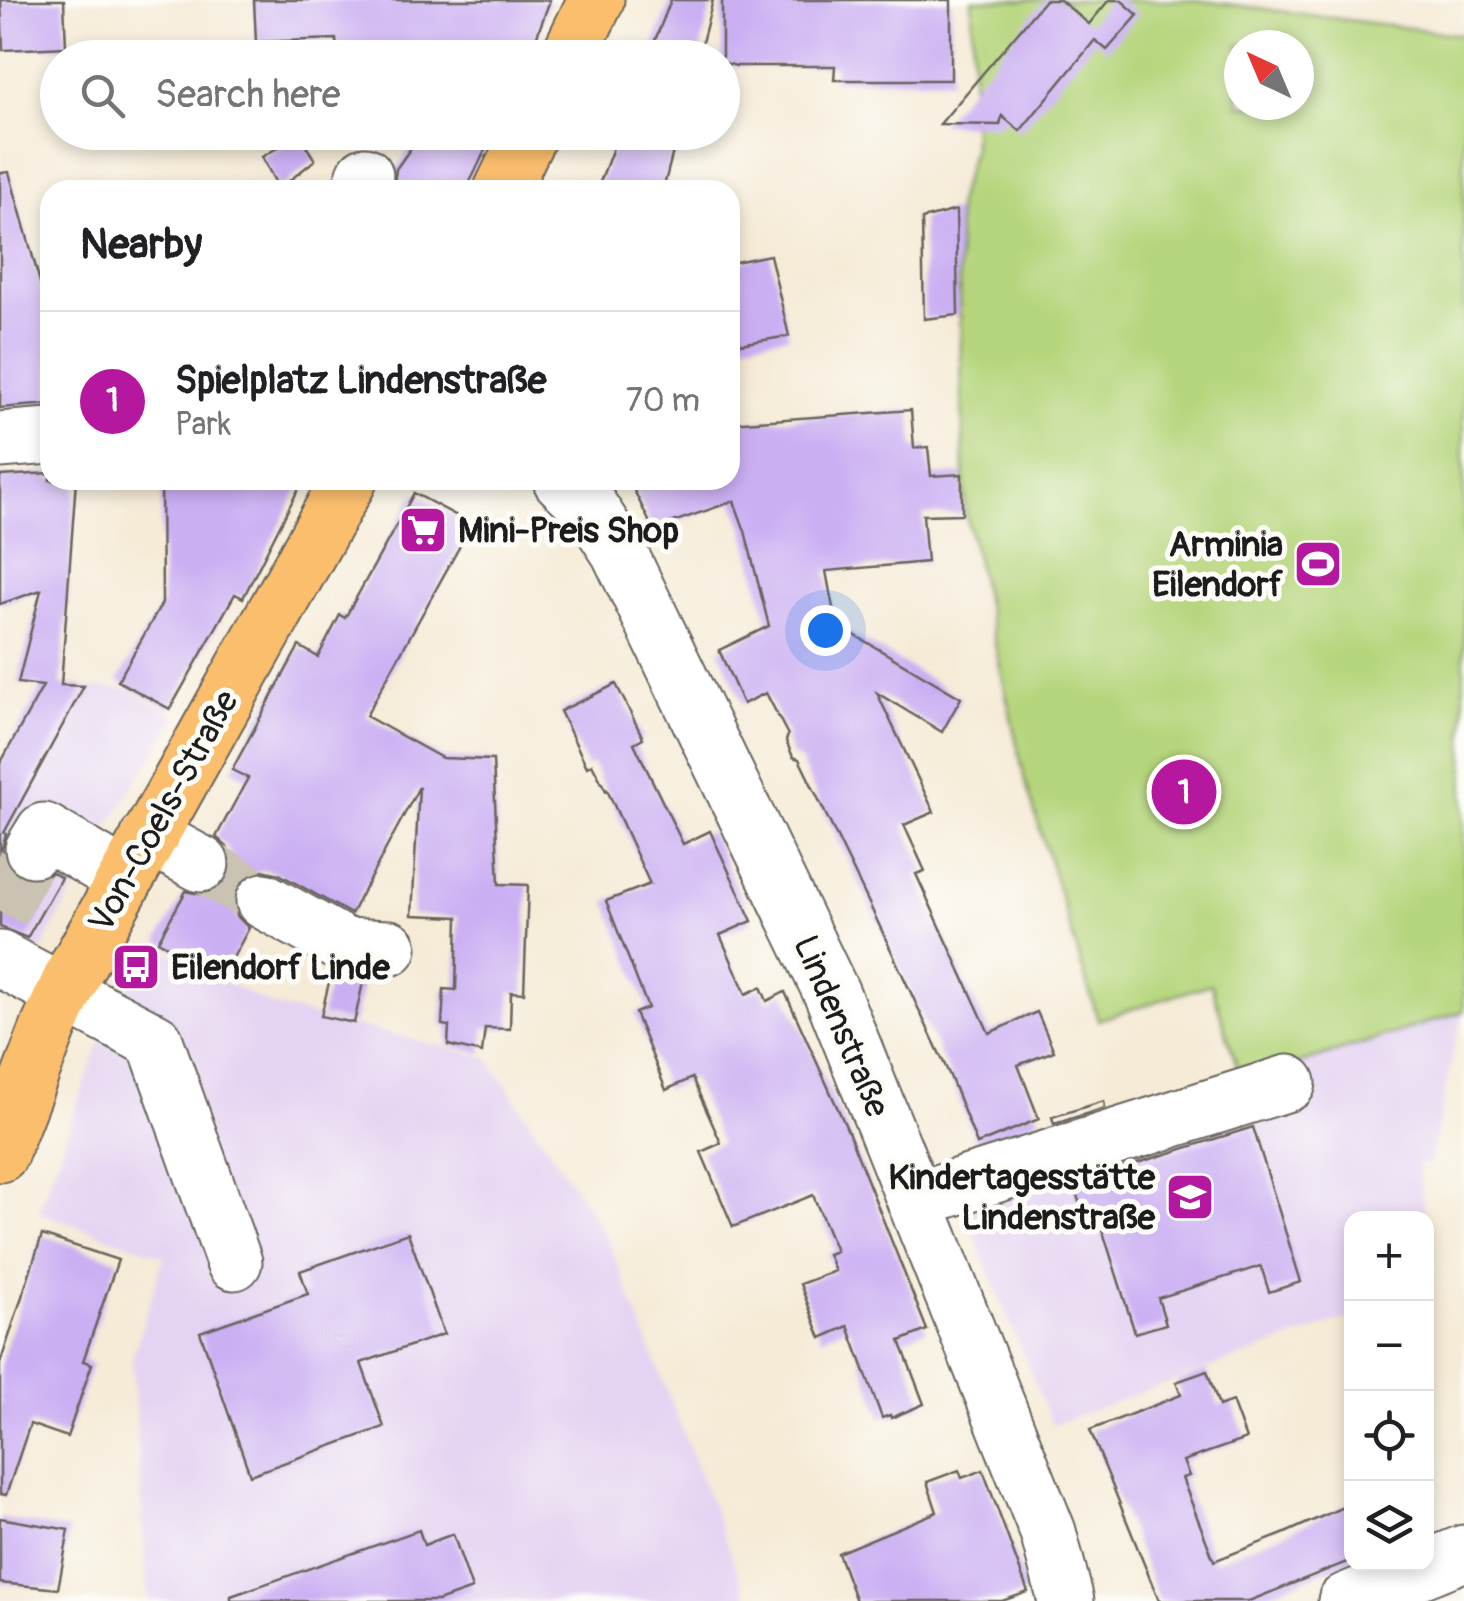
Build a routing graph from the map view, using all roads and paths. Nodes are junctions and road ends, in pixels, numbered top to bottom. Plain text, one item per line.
1 (596, 0) edge
2 (577, 40) edge
3 (521, 150) edge
4 (507, 180) edge
5 (40, 437) edge
6 (0, 440) edge
7 (342, 490) edge
8 (572, 490) edge
9 (34, 849) dead end
10 (137, 858) junction
11 (201, 864) tunnel mouth
12 (264, 900) tunnel mouth
13 (389, 948) dead end
14 (0, 959) edge
15 (63, 994) junction
16 (1288, 1083) dead end
17 (0, 1154) edge
18 (915, 1200) junction
19 (234, 1262) dead end
20 (1464, 1553) edge
21 (1066, 1601) edge
22 (1346, 1601) edge

1 - 2 main road
3 - 4 main road
5 - 6 street
7 - 10 main road, Von-Coels-Straße
8 - 18 street, Lindenstraße
9 - 10 street
10 - 11 street
10 - 15 main road, Von-Coels-Straße
12 - 13 street
14 - 15 street
15 - 17 main road, Von-Coels-Straße
15 - 19 street
16 - 18 street
18 - 21 street, Lindenstraße
20 - 22 street

